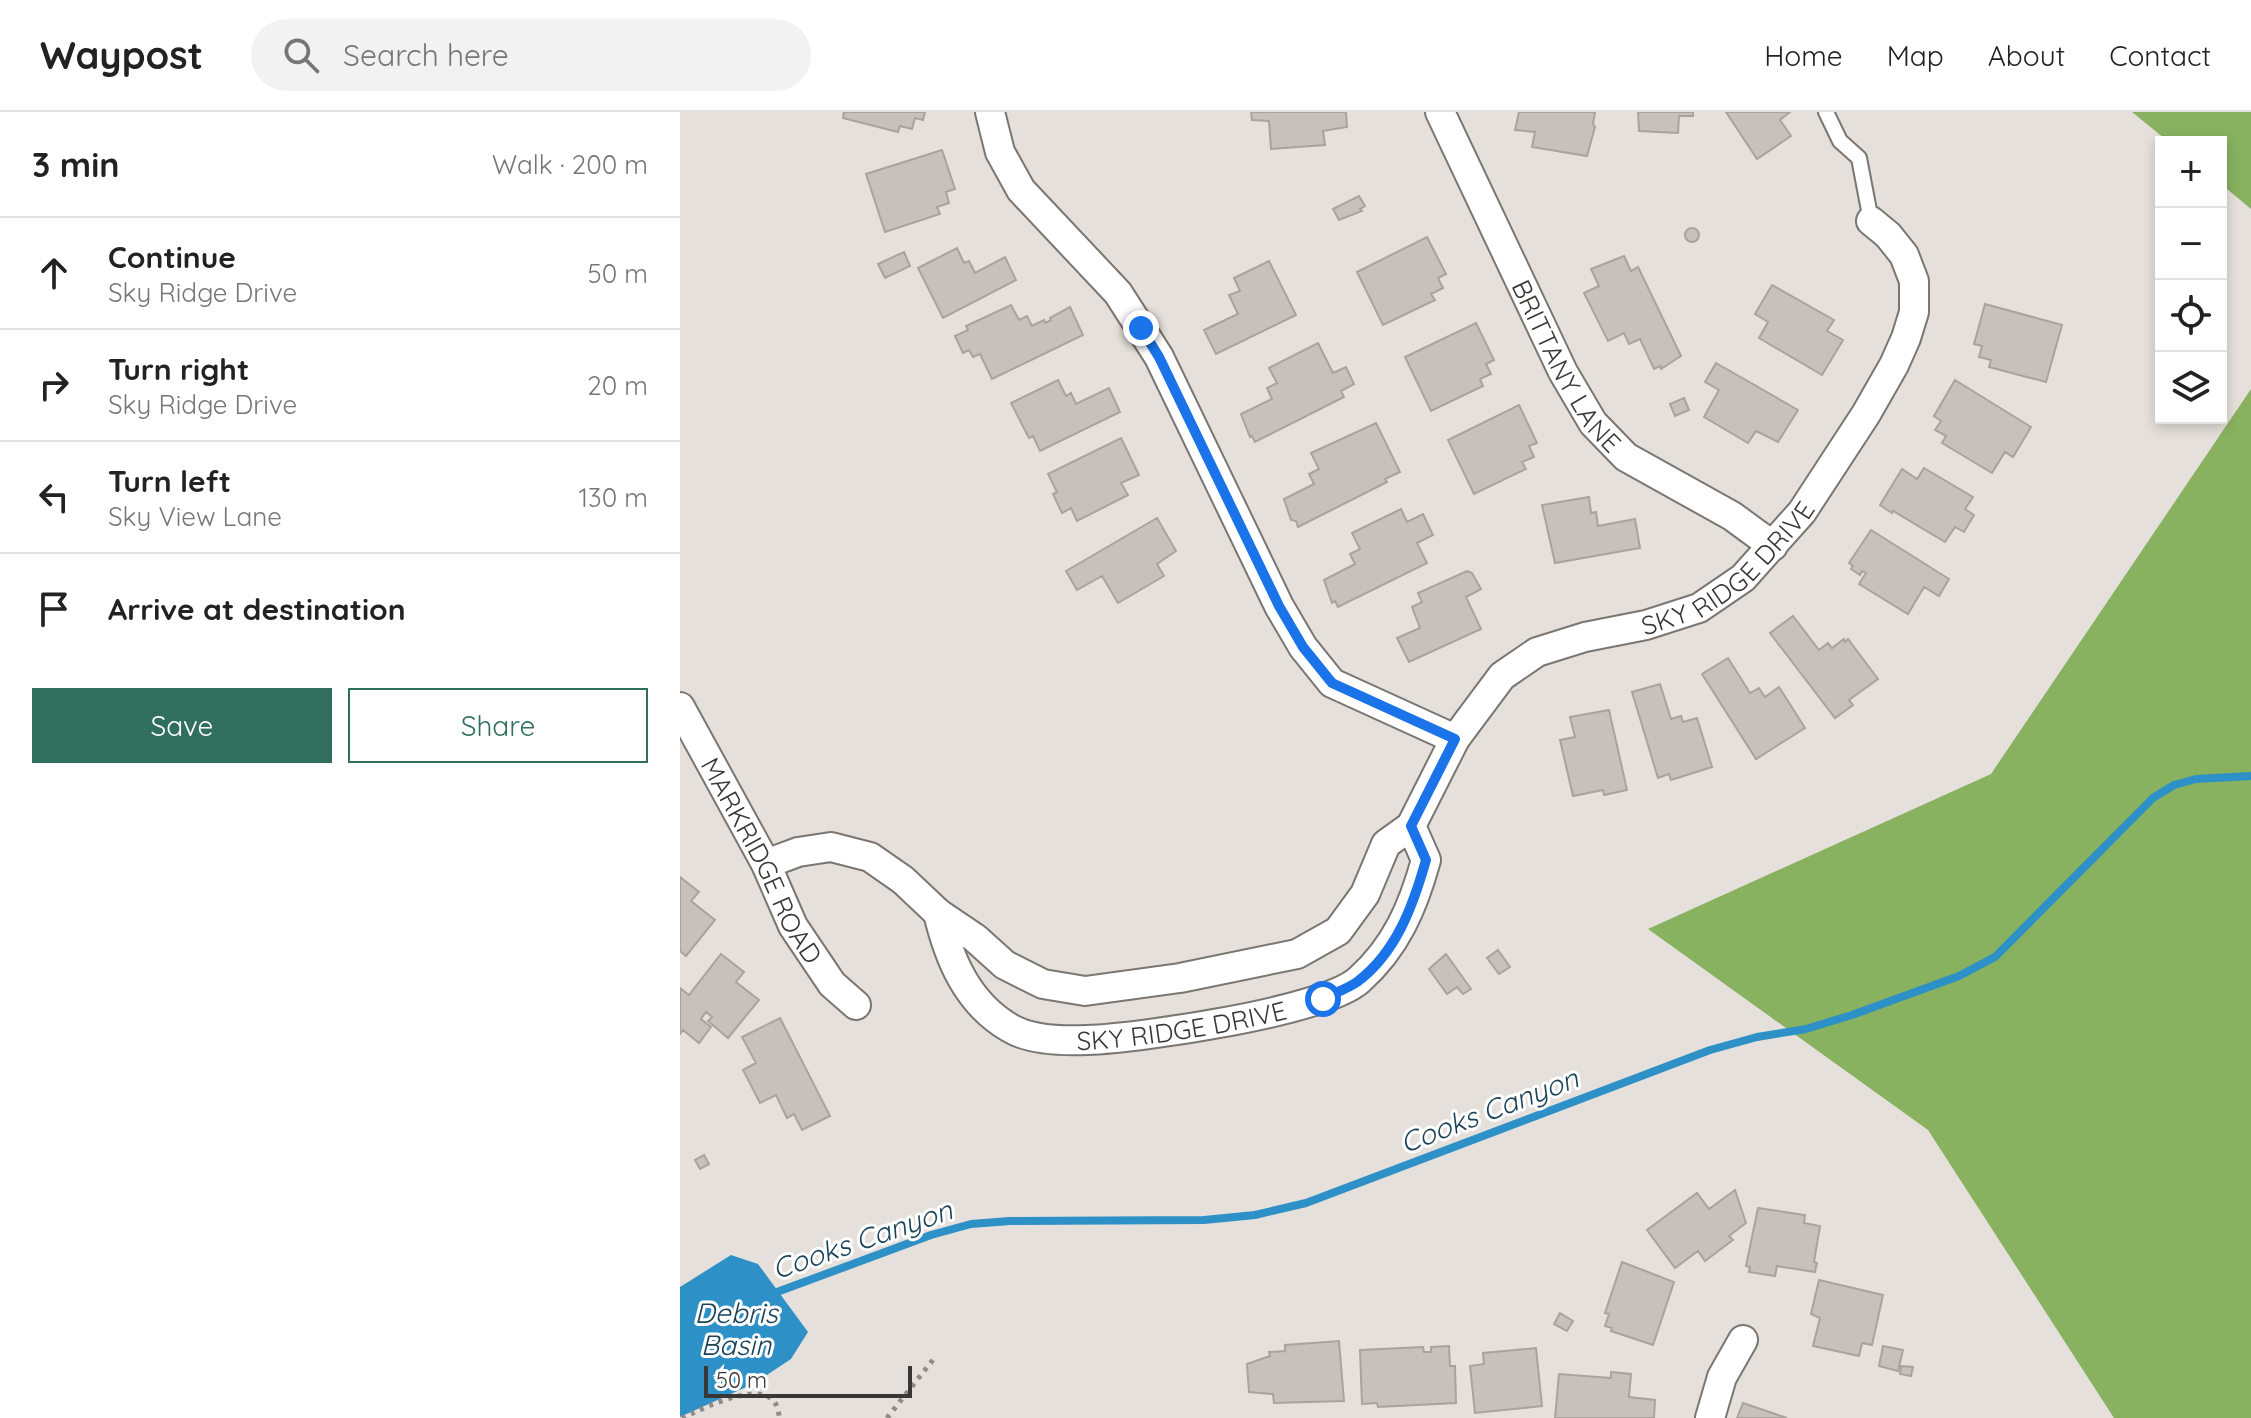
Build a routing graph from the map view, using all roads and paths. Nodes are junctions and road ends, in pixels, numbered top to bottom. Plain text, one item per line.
1 (990, 112) edge
2 (1440, 112) edge
3 (1826, 112) edge
4 (1871, 221) joint
5 (1773, 546) junction
6 (680, 707) edge
7 (1455, 739) junction
8 (1411, 826) junction
9 (766, 864) junction
10 (938, 913) junction
11 (856, 1005) dead end
12 (1743, 1340) dead end
13 (936, 1356) dead end
14 (682, 1418) edge
15 (779, 1418) edge
16 (887, 1418) edge
17 (1710, 1418) edge

1 - 7 street
2 - 5 street, BRITTANY LANE
3 - 4 lane
4 - 5 street, SKY RIDGE DRIVE
5 - 7 street, SKY RIDGE DRIVE
6 - 9 street, MARKRIDGE ROAD
7 - 8 street, SKY RIDGE DRIVE
8 - 10 street, SKY RIDGE DRIVE
8 - 10 street, SKY RIDGE DRIVE
9 - 10 street, SKY RIDGE DRIVE
9 - 11 street, MARKRIDGE ROAD
12 - 17 street
13 - 16 path
14 - 15 path

